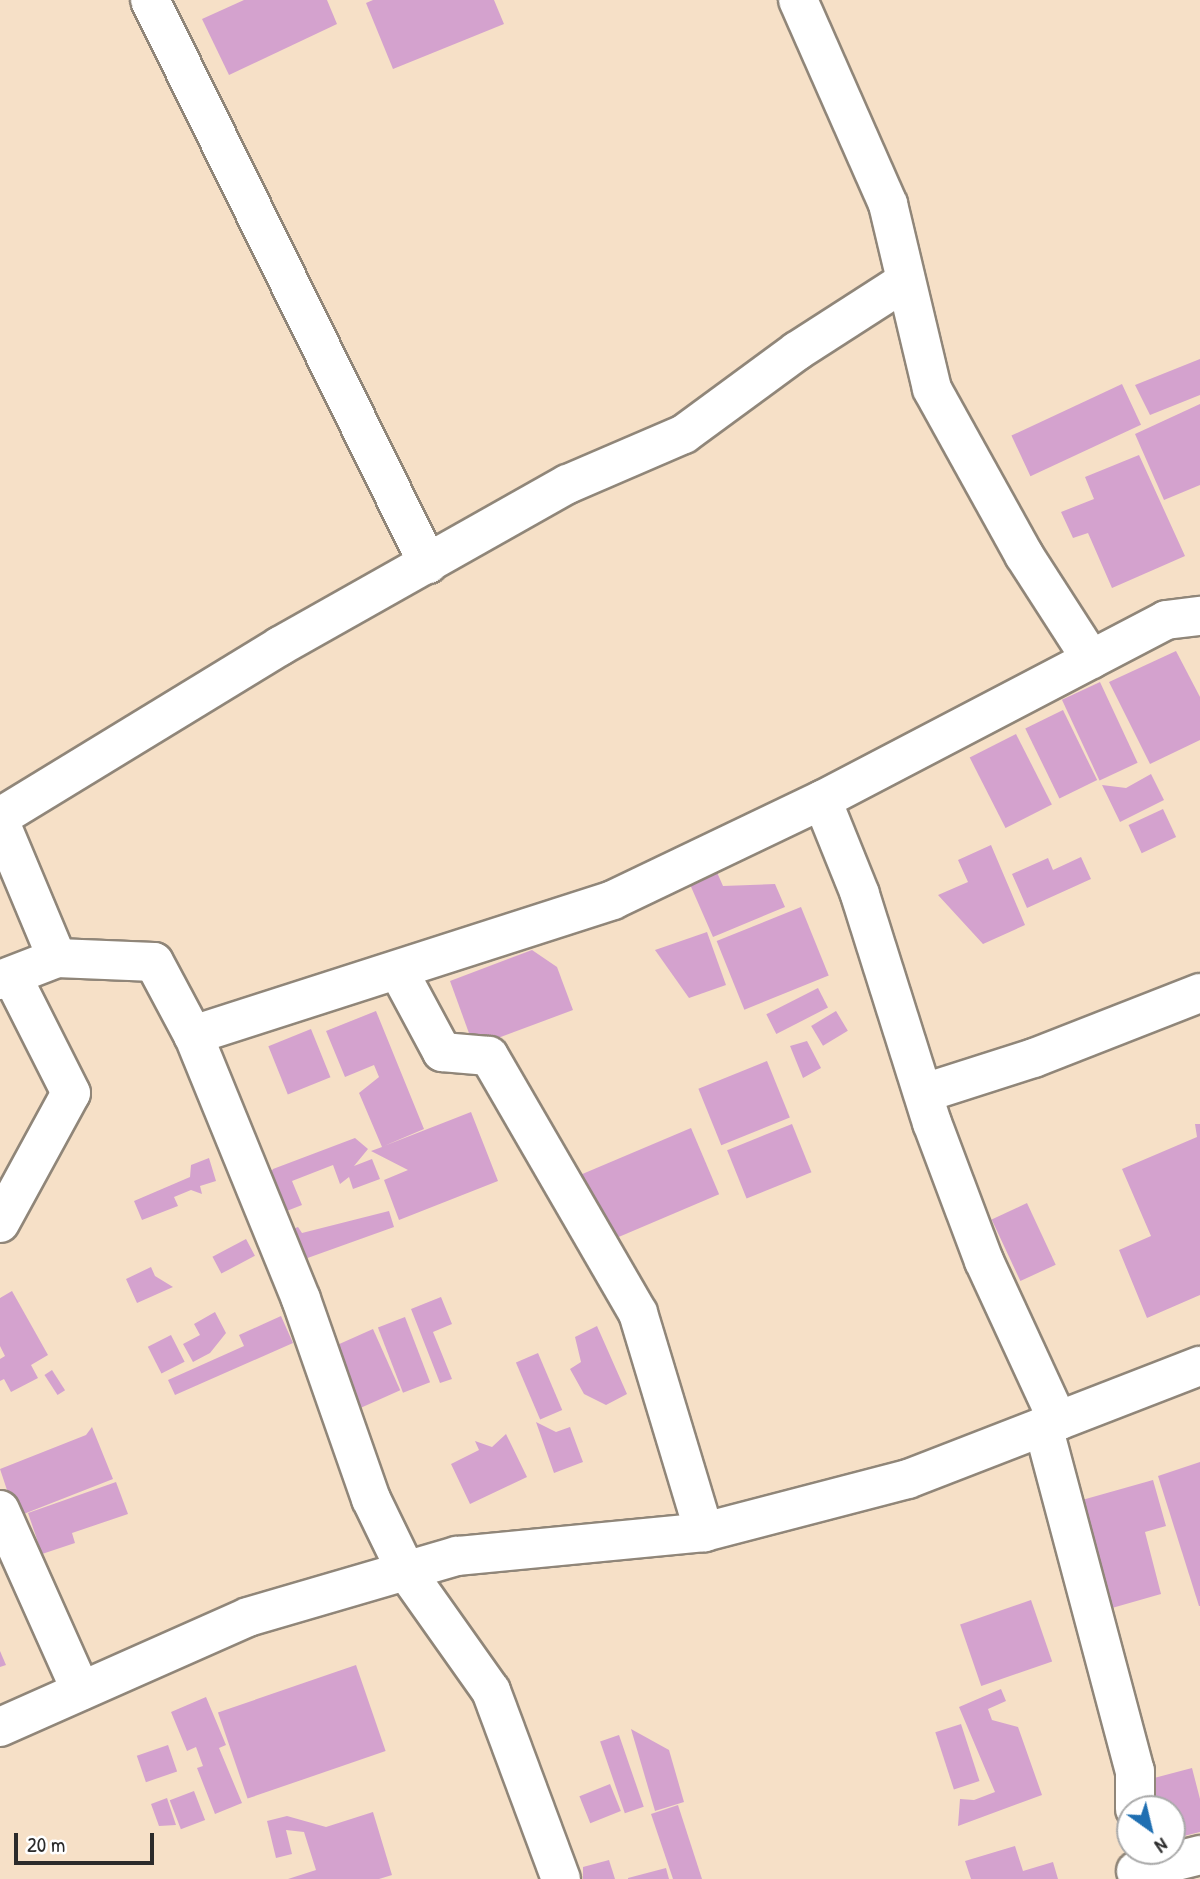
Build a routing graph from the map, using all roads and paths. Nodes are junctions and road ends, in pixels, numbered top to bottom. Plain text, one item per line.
1 (150, 0) edge
2 (799, 0) edge
3 (904, 282) junction
4 (428, 564) junction
5 (1200, 616) edge
6 (1091, 659) junction
7 (822, 800) junction
8 (0, 819) edge
9 (57, 958) junction
10 (399, 972) junction
11 (6, 978) edge
12 (1200, 993) edge
13 (193, 1035) junction
14 (924, 1093) junction
15 (0, 1223) edge
16 (1200, 1366) edge
17 (1050, 1424) junction
18 (0, 1510) edge
19 (704, 1532) junction
20 (406, 1571) junction
21 (81, 1691) junction
22 (0, 1727) edge
23 (1135, 1795) edge
24 (1200, 1855) edge
25 (1135, 1867) edge
26 (561, 1879) edge

1 - 4 street
2 - 3 street
3 - 4 street
3 - 6 street
4 - 8 street
5 - 6 street
6 - 7 street
7 - 10 street
7 - 14 street
8 - 9 street
9 - 11 street
9 - 13 street
10 - 13 street
10 - 19 street
11 - 15 street
12 - 14 street
13 - 20 street
14 - 17 street
16 - 17 street
17 - 19 street
17 - 23 street
18 - 21 street
19 - 20 street
20 - 21 street
20 - 26 street
21 - 22 street
24 - 25 street

